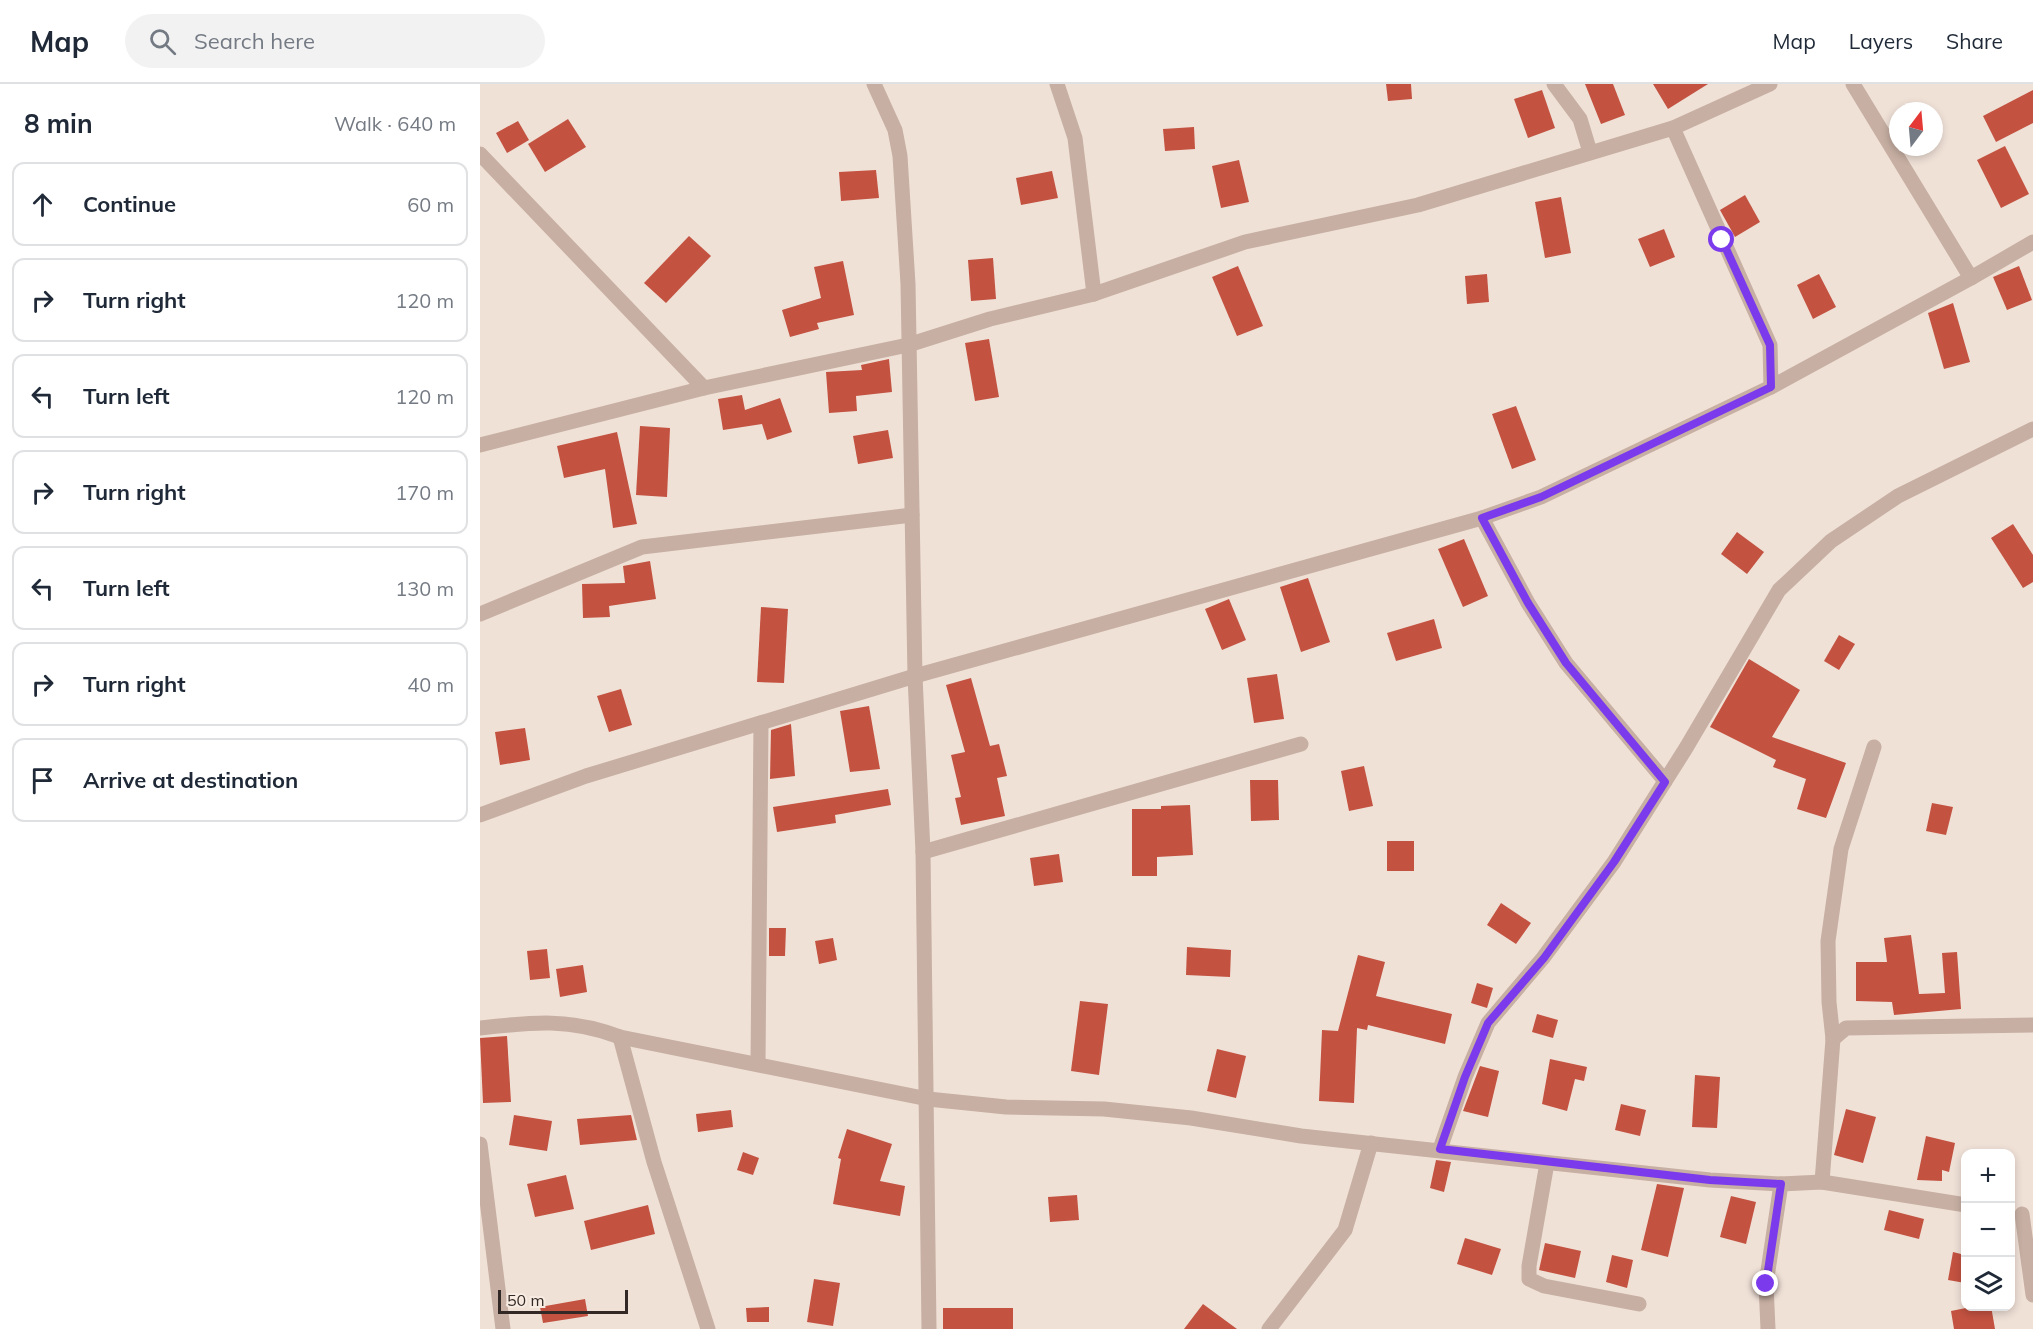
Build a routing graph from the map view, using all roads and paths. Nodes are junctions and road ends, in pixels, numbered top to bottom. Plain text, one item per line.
1 (874, 84) edge
2 (1057, 84) edge
3 (1554, 84) edge
4 (1770, 84) edge
5 (1853, 84) edge
6 (1673, 128) junction
7 (1590, 152) junction
8 (480, 154) edge
9 (2033, 242) edge
10 (1971, 278) junction
11 (1094, 294) junction
12 (908, 345) junction
13 (1771, 387) junction
14 (704, 388) junction
15 (2033, 429) edge
16 (480, 445) edge
17 (912, 515) junction
18 (1482, 518) junction
19 (480, 614) edge
20 (915, 676) junction
21 (761, 723) junction
22 (1301, 744) dead end
23 (1874, 747) dead end
24 (1665, 782) junction
25 (480, 815) edge
26 (923, 852) junction
27 (2033, 1025) edge
28 (480, 1028) edge
29 (620, 1037) junction
30 (1833, 1039) junction
31 (758, 1064) junction
32 (928, 1099) junction
33 (1371, 1143) junction
34 (480, 1144) edge
35 (1440, 1149) junction
36 (1547, 1163) junction
37 (1822, 1182) junction
38 (1781, 1184) junction
39 (1961, 1204) edge
40 (2022, 1214) edge
41 (2033, 1295) edge
42 (1639, 1304) dead end
43 (503, 1329) edge
44 (708, 1329) edge
45 (929, 1329) edge
46 (1269, 1329) edge
47 (1768, 1329) edge

1 - 12 street
2 - 11 street
3 - 7 street
4 - 6 street
5 - 10 street
6 - 7 street
6 - 13 street
7 - 11 street
8 - 14 street
9 - 10 street
10 - 13 street
11 - 12 street
12 - 14 street
12 - 17 street
13 - 18 street
14 - 16 street
15 - 24 street
17 - 19 street
17 - 20 street
18 - 20 street
18 - 24 street
20 - 21 street
20 - 26 street
21 - 25 street
21 - 31 street
22 - 26 street
23 - 30 street
24 - 35 street
26 - 32 street
27 - 30 street
28 - 29 street
29 - 31 street
29 - 44 street
30 - 37 street
31 - 32 street
32 - 33 street
32 - 45 street
33 - 35 street
33 - 46 street
34 - 43 street
35 - 36 street
36 - 38 street
36 - 42 street
37 - 38 street
37 - 39 street
38 - 47 street
40 - 41 street

